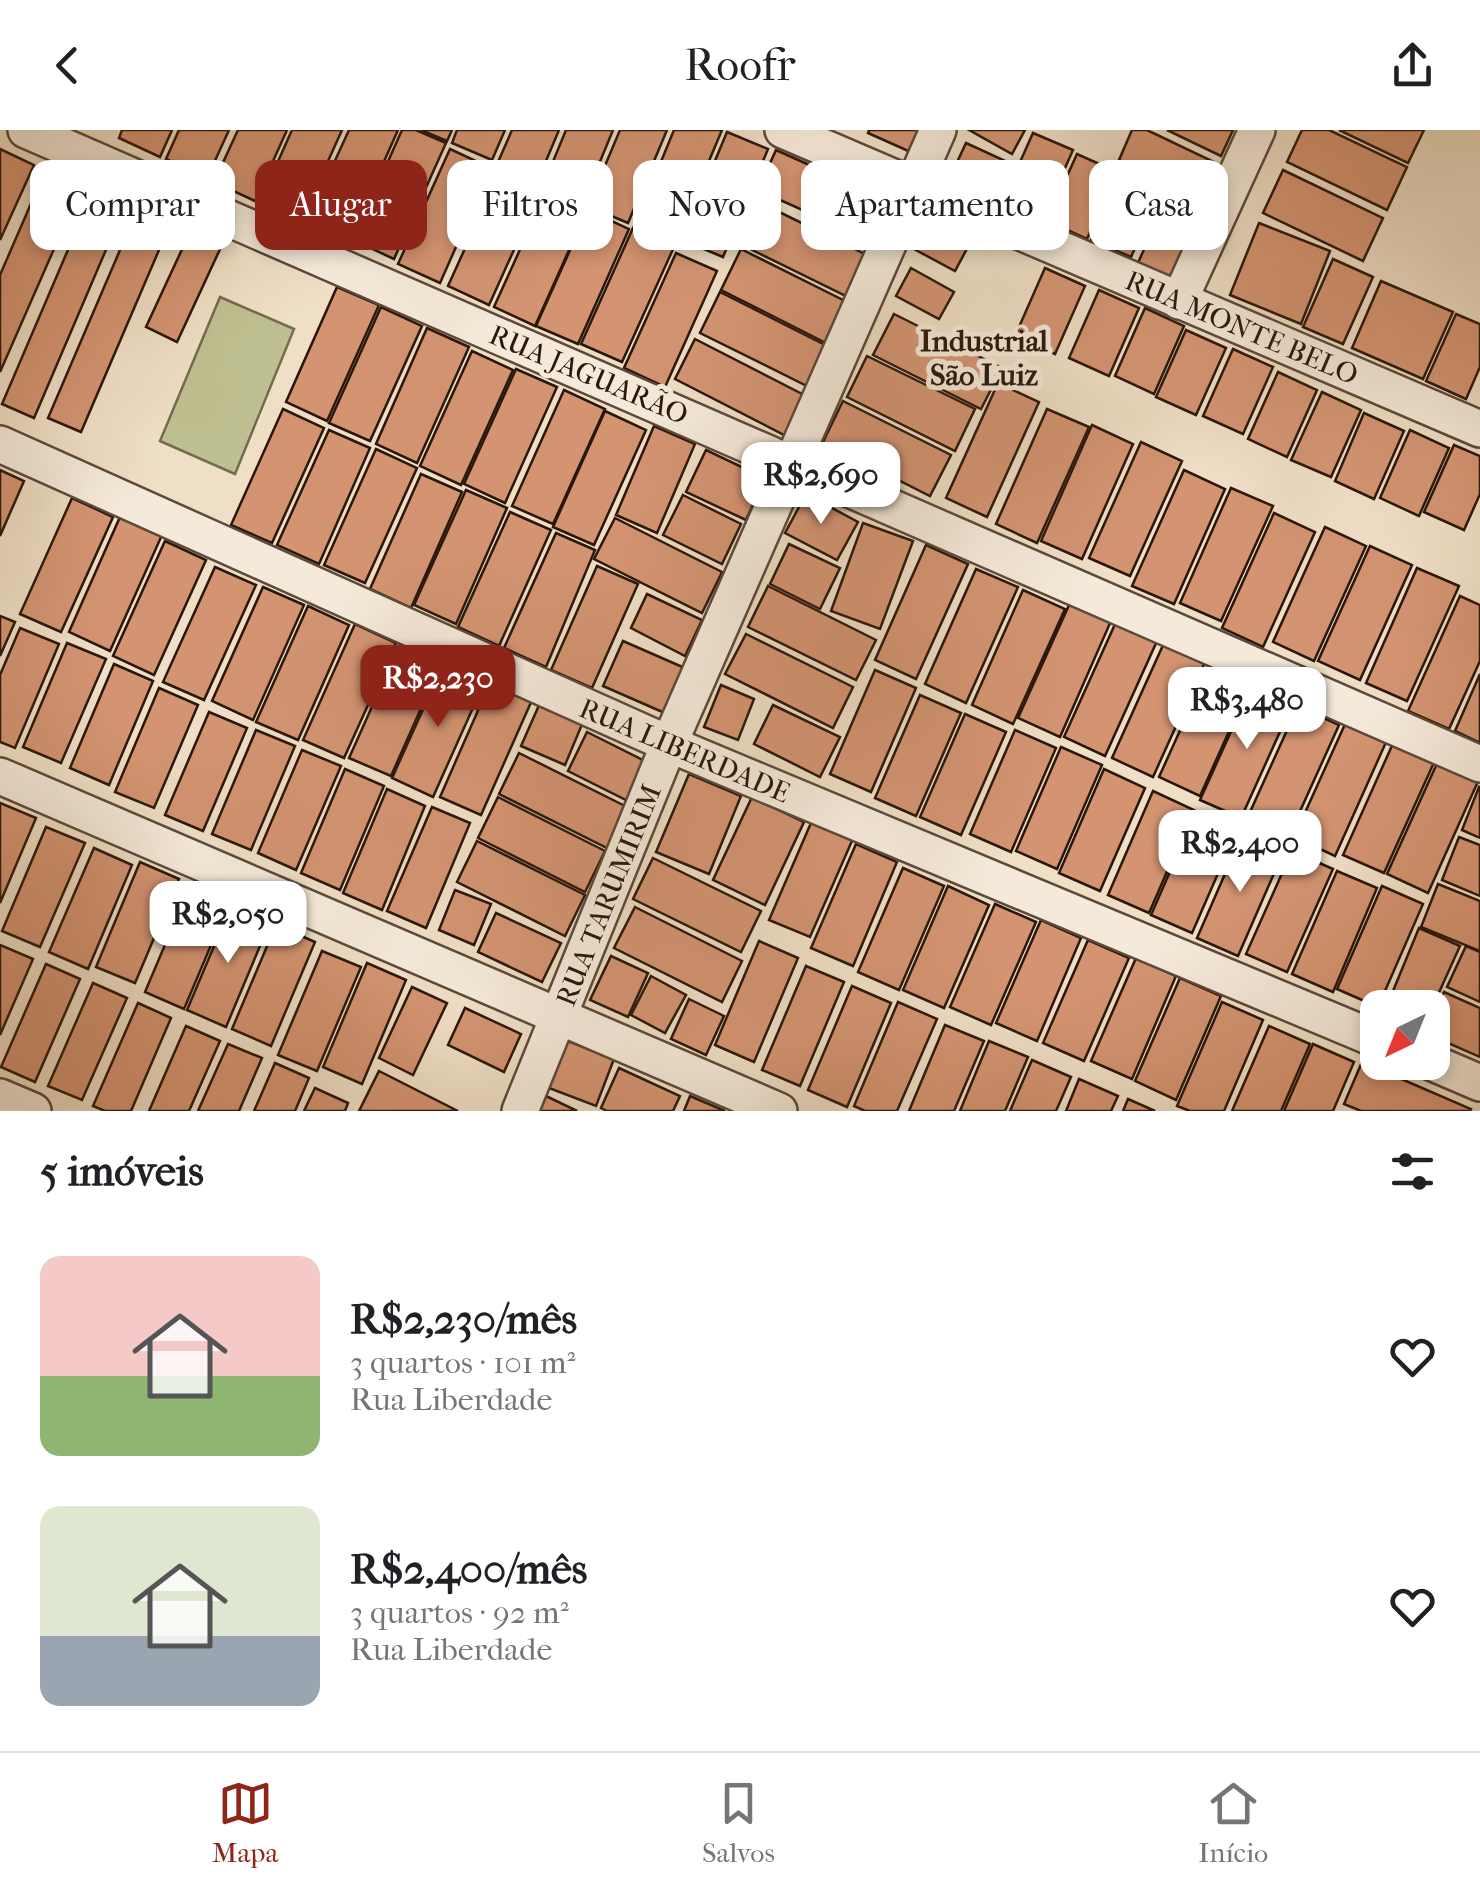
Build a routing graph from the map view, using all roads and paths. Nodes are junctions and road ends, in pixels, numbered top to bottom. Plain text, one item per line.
1 (26, 130) edge
2 (783, 130) edge
3 (938, 130) edge
4 (1257, 130) edge
5 (853, 160) edge
6 (925, 160) edge
7 (886, 250) edge
8 (1062, 250) edge
9 (1180, 301) junction
10 (1480, 429) edge
11 (0, 444) edge
12 (792, 462) junction
13 (669, 744) junction
14 (1480, 764) edge
15 (0, 776) edge
16 (559, 1016) junction
17 (1360, 1032) edge
18 (1450, 1070) edge
19 (1480, 1083) edge
20 (0, 1097) edge
21 (33, 1111) edge
22 (520, 1111) edge
23 (779, 1111) edge

1 - 12 street, RUA JAGUARÃO
2 - 5 street, RUA MONTE BELO
3 - 6 street, RUA TARUMIRIM
4 - 9 street
7 - 12 street, RUA TARUMIRIM
8 - 9 street, RUA MONTE BELO
9 - 10 street, RUA MONTE BELO
11 - 13 street, RUA LIBERDADE
12 - 13 street, RUA TARUMIRIM
12 - 14 street, RUA JAGUARÃO
13 - 16 street, RUA TARUMIRIM
13 - 17 street, RUA LIBERDADE
15 - 16 street
16 - 22 street, RUA TARUMIRIM
16 - 23 street
18 - 19 street
20 - 21 street

